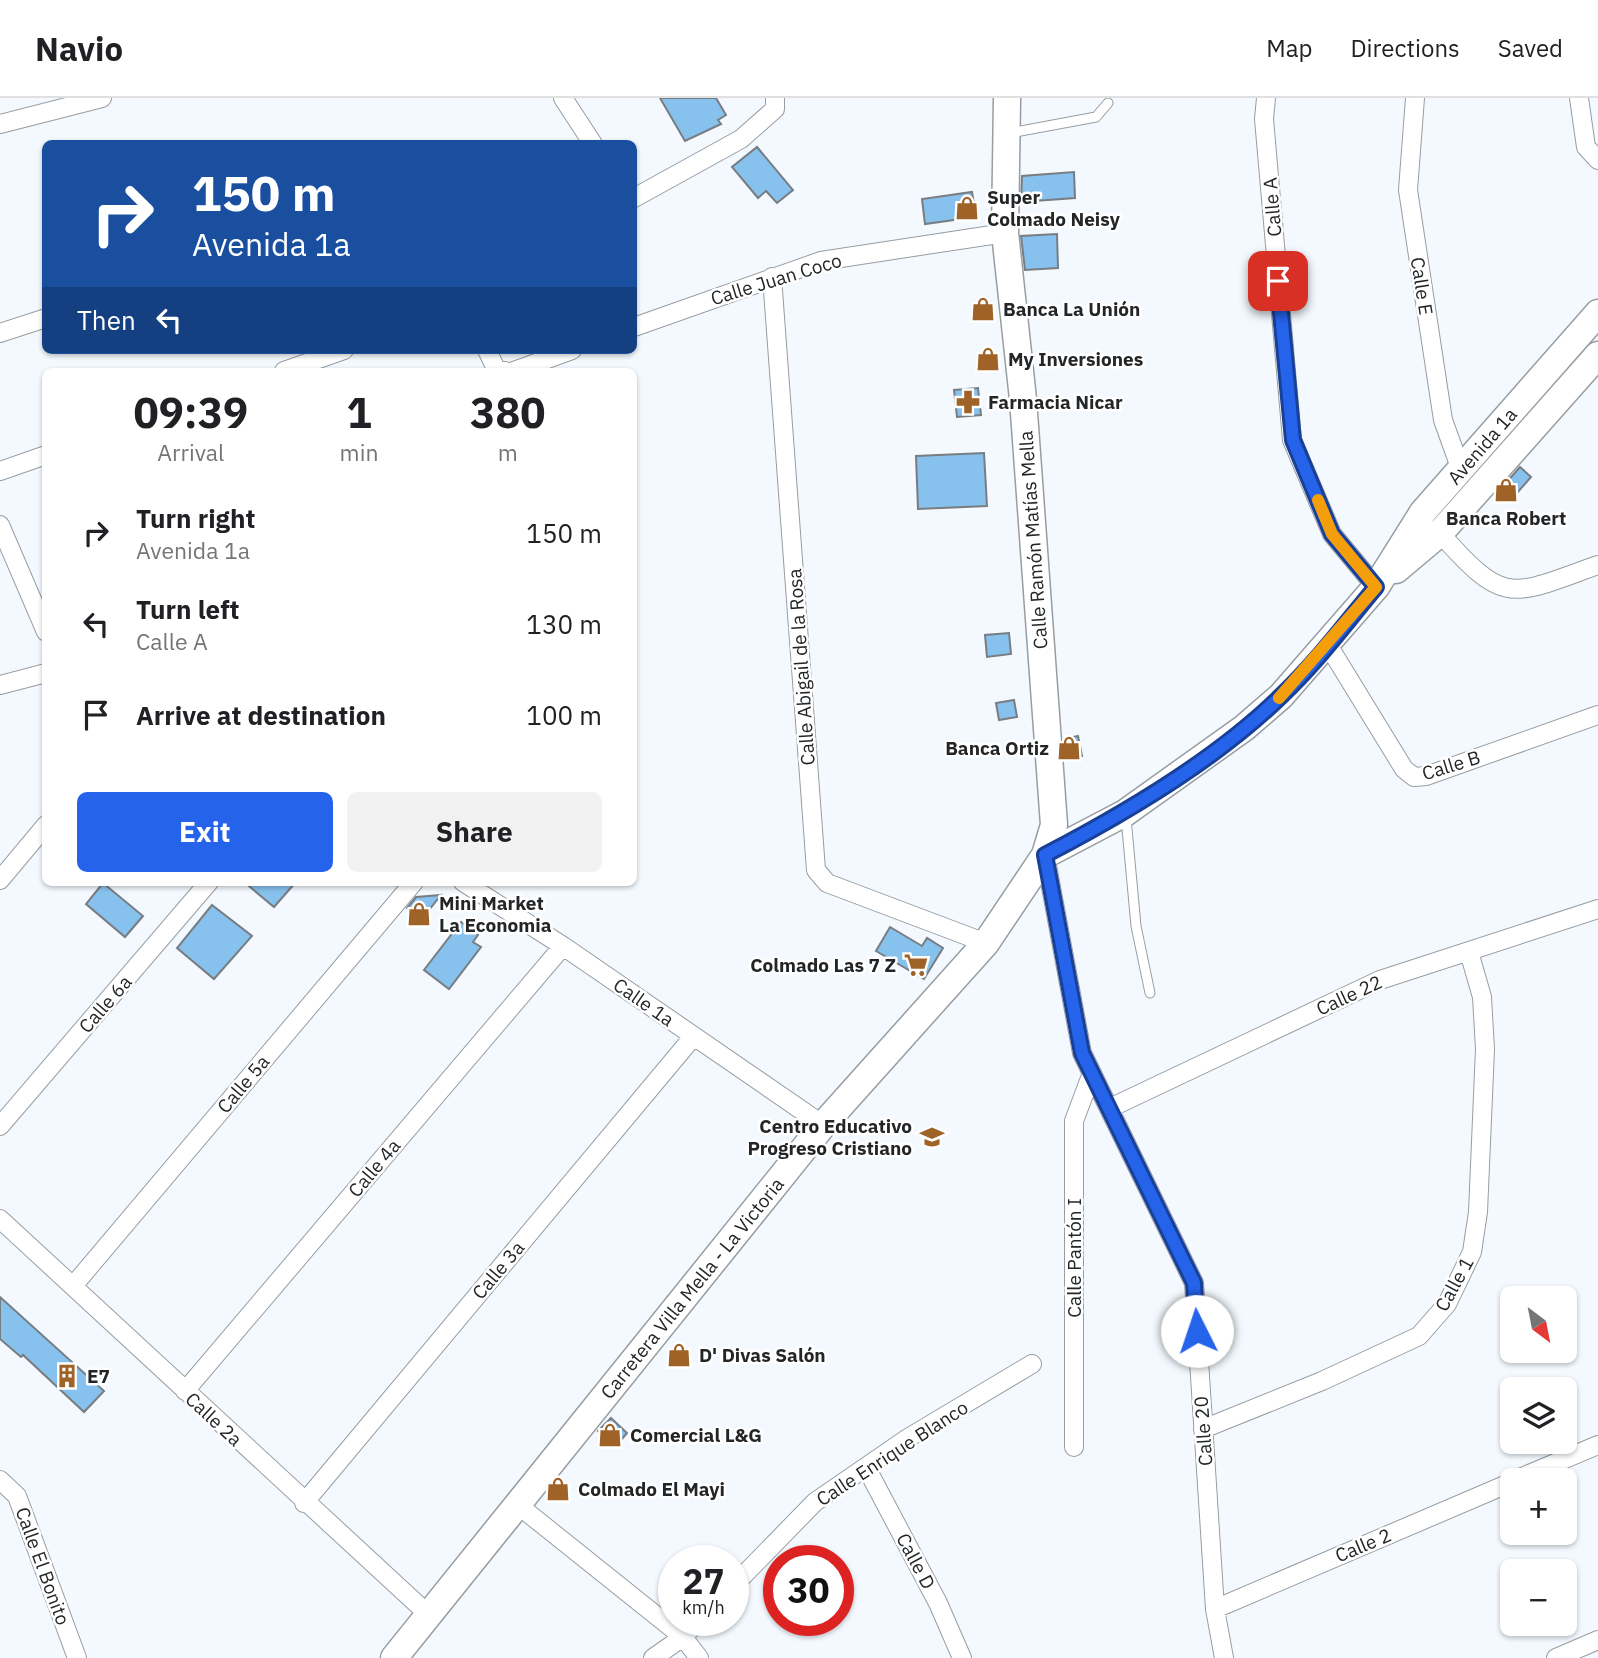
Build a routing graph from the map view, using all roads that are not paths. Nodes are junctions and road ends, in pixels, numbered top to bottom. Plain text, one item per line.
1 (102, 98) edge
2 (563, 98) edge
3 (775, 98) edge
4 (1007, 98) edge
5 (1266, 98) edge
6 (1415, 98) edge
7 (1579, 98) edge
8 (1108, 103) dead end
9 (47, 105) edge
10 (0, 124) edge
11 (1005, 134) junction
12 (590, 140) edge
13 (1598, 160) edge
14 (637, 196) edge
15 (1005, 233) junction
16 (772, 277) junction
17 (1598, 313) edge
18 (42, 319) edge
19 (637, 326) edge
20 (0, 333) edge
21 (333, 354) edge
22 (561, 354) edge
23 (1598, 355) edge
24 (293, 368) edge
25 (522, 368) edge
26 (42, 456) edge
27 (1461, 470) junction
28 (0, 471) edge
29 (0, 525) edge
30 (1440, 533) junction
31 (4, 547) edge
32 (1598, 565) edge
33 (1376, 587) junction
34 (42, 624) edge
35 (1328, 645) junction
36 (42, 674) edge
37 (0, 685) edge
38 (1598, 715) edge
39 (1125, 813) junction
40 (42, 830) edge
41 (1045, 855) junction
42 (0, 880) edge
43 (206, 886) edge
44 (411, 886) edge
45 (469, 886) edge
46 (1598, 909) edge
47 (985, 943) junction
48 (563, 946) junction
49 (1469, 952) junction
50 (1150, 993) dead end
51 (692, 1037) junction
52 (1091, 1073) junction
53 (1110, 1108) junction
54 (823, 1125) junction
55 (0, 1126) edge
56 (0, 1219) edge
57 (73, 1286) junction
58 (1032, 1364) dead end
59 (184, 1391) junction
60 (1203, 1429) junction
61 (1598, 1445) edge
62 (1074, 1447) dead end
63 (866, 1467) junction
64 (1544, 1468) edge
65 (0, 1480) edge
66 (1500, 1487) edge
67 (304, 1503) junction
68 (519, 1505) junction
69 (749, 1570) edge
70 (1214, 1609) junction
71 (430, 1616) junction
72 (683, 1637) junction
73 (1598, 1640) edge
74 (77, 1658) edge
75 (394, 1658) edge
76 (653, 1658) edge
77 (699, 1658) edge
78 (962, 1658) edge
79 (1224, 1658) edge
80 (1556, 1658) edge

1 - 9 street
2 - 12 street
3 - 14 street
4 - 11 main road, Calle Ramón Matías Mella
5 - 33 street, Calle A
6 - 27 street, Calle E
7 - 13 street
8 - 11 lane
9 - 10 street
11 - 15 main road, Calle Ramón Matías Mella
15 - 16 street, Calle Juan Coco
15 - 41 main road, Calle Ramón Matías Mella
16 - 19 street, Calle Juan Coco
16 - 47 street, Calle Abigail de la Rosa
17 - 27 main road, Avenida 1a
18 - 20 street
21 - 24 street
22 - 25 street
23 - 30 main road, Avenida 1a
26 - 28 street
27 - 33 main road, Avenida 1a
29 - 31 street
30 - 32 street
30 - 33 main road, Avenida 1a
31 - 34 street
33 - 35 main road, Avenida 1a
35 - 38 street, Calle B
35 - 39 main road, Avenida 1a
36 - 37 street
39 - 41 main road, Avenida 1a
39 - 50 lane
40 - 42 street
41 - 47 main road, Carretera Villa Mella - La Victoria
41 - 52 street, Calle 20
43 - 55 street, Calle 6a
44 - 57 street, Calle 5a
45 - 48 street, Calle 1a
46 - 49 street, Calle 22
47 - 54 main road, Carretera Villa Mella - La Victoria
48 - 51 street, Calle 1a
48 - 59 street, Calle 4a
49 - 53 street, Calle 22
49 - 60 street, Calle 1
51 - 54 street, Calle 1a
51 - 67 street, Calle 3a
52 - 53 street, Calle 20
52 - 62 street, Calle Pantón I
53 - 60 street, Calle 20
54 - 68 main road, Carretera Villa Mella - La Victoria
56 - 57 street, Calle 2a
57 - 59 street, Calle 2a
58 - 63 street, Calle Enrique Blanco
59 - 67 street, Calle 2a
60 - 70 street, Calle 20
61 - 64 street, Calle 2
63 - 69 street, Calle Enrique Blanco
63 - 78 street, Calle D
65 - 74 street, Calle El Bonito
66 - 70 street, Calle 2
67 - 71 street, Calle 2a
68 - 71 main road, Carretera Villa Mella - La Victoria
68 - 72 street
70 - 79 street, Calle 20
71 - 75 main road, Carretera Villa Mella - La Victoria
72 - 76 street
72 - 77 street
73 - 80 street

